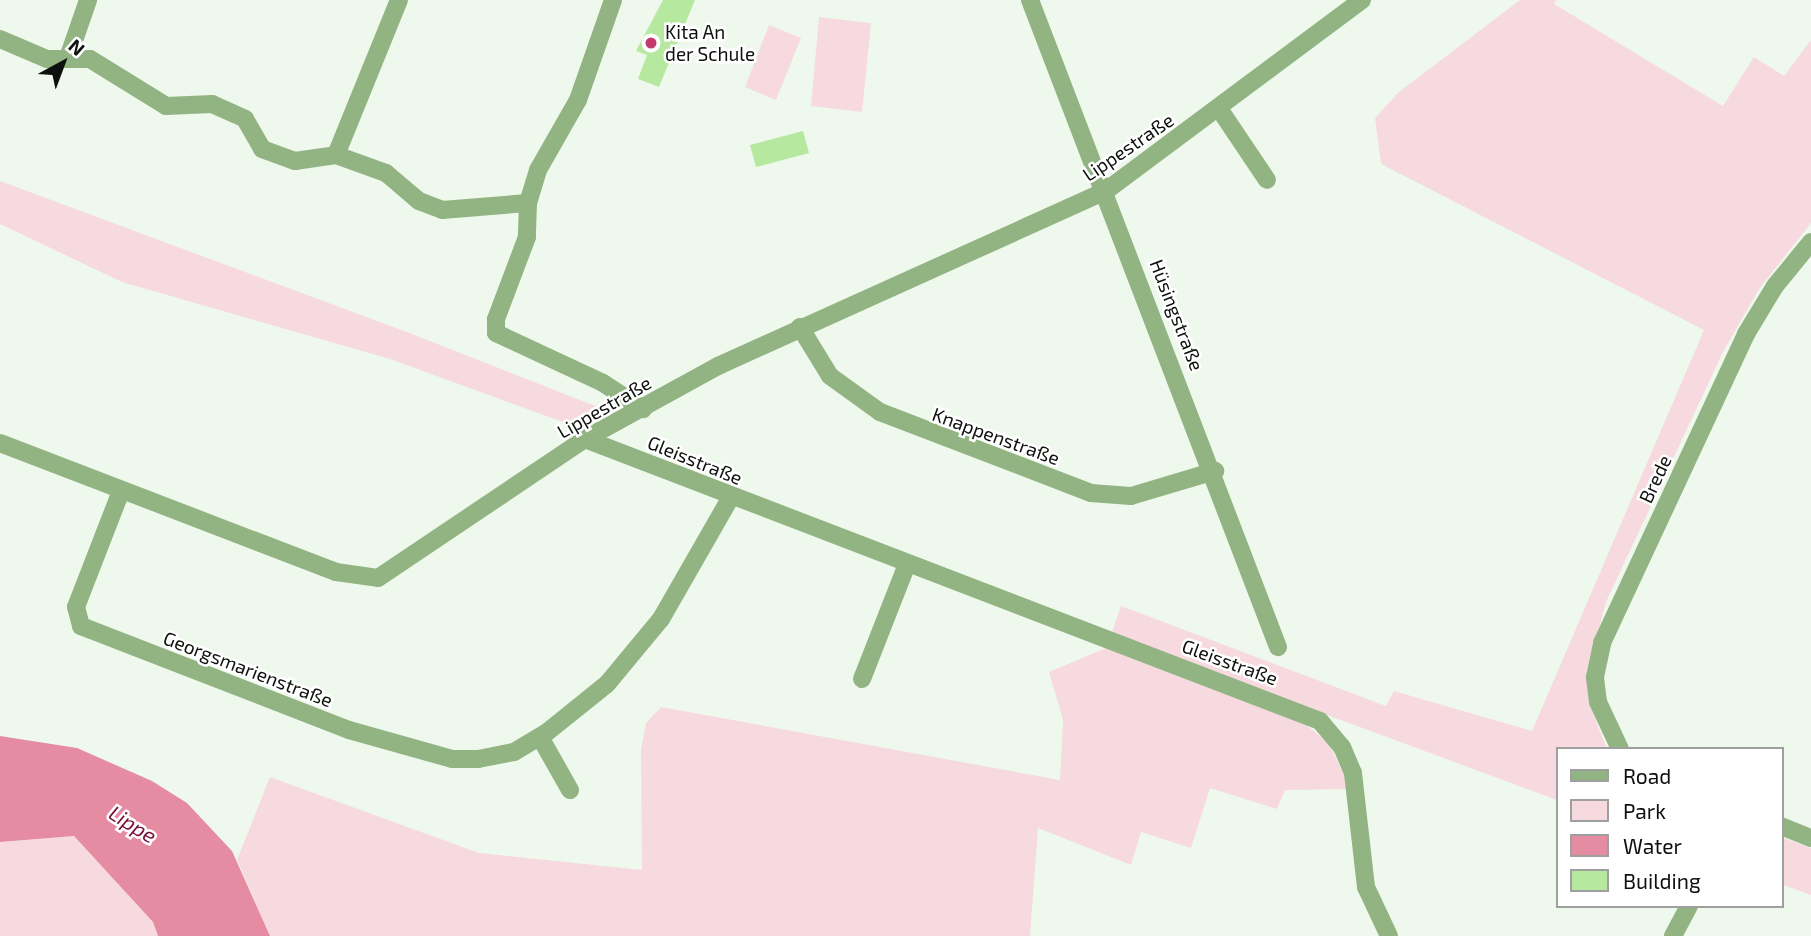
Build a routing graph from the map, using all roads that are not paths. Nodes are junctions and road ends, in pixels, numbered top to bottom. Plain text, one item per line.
1 (88, 0) edge
2 (399, 0) edge
3 (613, 0) edge
4 (1030, 0) edge
5 (1362, 0) edge
6 (0, 39) edge
7 (69, 55) junction
8 (1220, 110) junction
9 (336, 155) junction
10 (1267, 180) dead end
11 (1107, 190) junction
12 (528, 203) junction
13 (1811, 242) edge
14 (800, 327) junction
15 (643, 409) junction
16 (585, 439) junction
17 (0, 443) edge
18 (1215, 471) junction
19 (121, 491) junction
20 (731, 497) junction
21 (907, 564) junction
22 (1278, 647) dead end
23 (862, 679) dead end
24 (540, 737) junction
25 (1619, 747) edge
26 (570, 790) dead end
27 (1783, 828) edge
28 (1811, 838) edge
29 (1688, 908) edge
30 (1389, 936) edge
31 (1673, 936) edge

1 - 7 street
2 - 9 street
3 - 12 street
4 - 11 street, Hüsingstraße
5 - 8 street, Lippestraße
6 - 7 street
7 - 9 street
8 - 10 street
8 - 11 street, Lippestraße
9 - 12 street
11 - 14 street, Lippestraße
11 - 18 street, Hüsingstraße
12 - 15 street
13 - 25 street, Brede
14 - 15 street, Lippestraße
14 - 18 street, Knappenstraße
15 - 16 street, Lippestraße
16 - 19 street, Lippestraße
16 - 20 street, Gleisstraße
17 - 19 street, Lippestraße
18 - 22 street, Hüsingstraße
19 - 24 street, Georgsmarienstraße
20 - 21 street, Gleisstraße
20 - 24 street, Georgsmarienstraße
21 - 23 street
21 - 30 street, Gleisstraße
24 - 26 street
27 - 28 street
29 - 31 street

